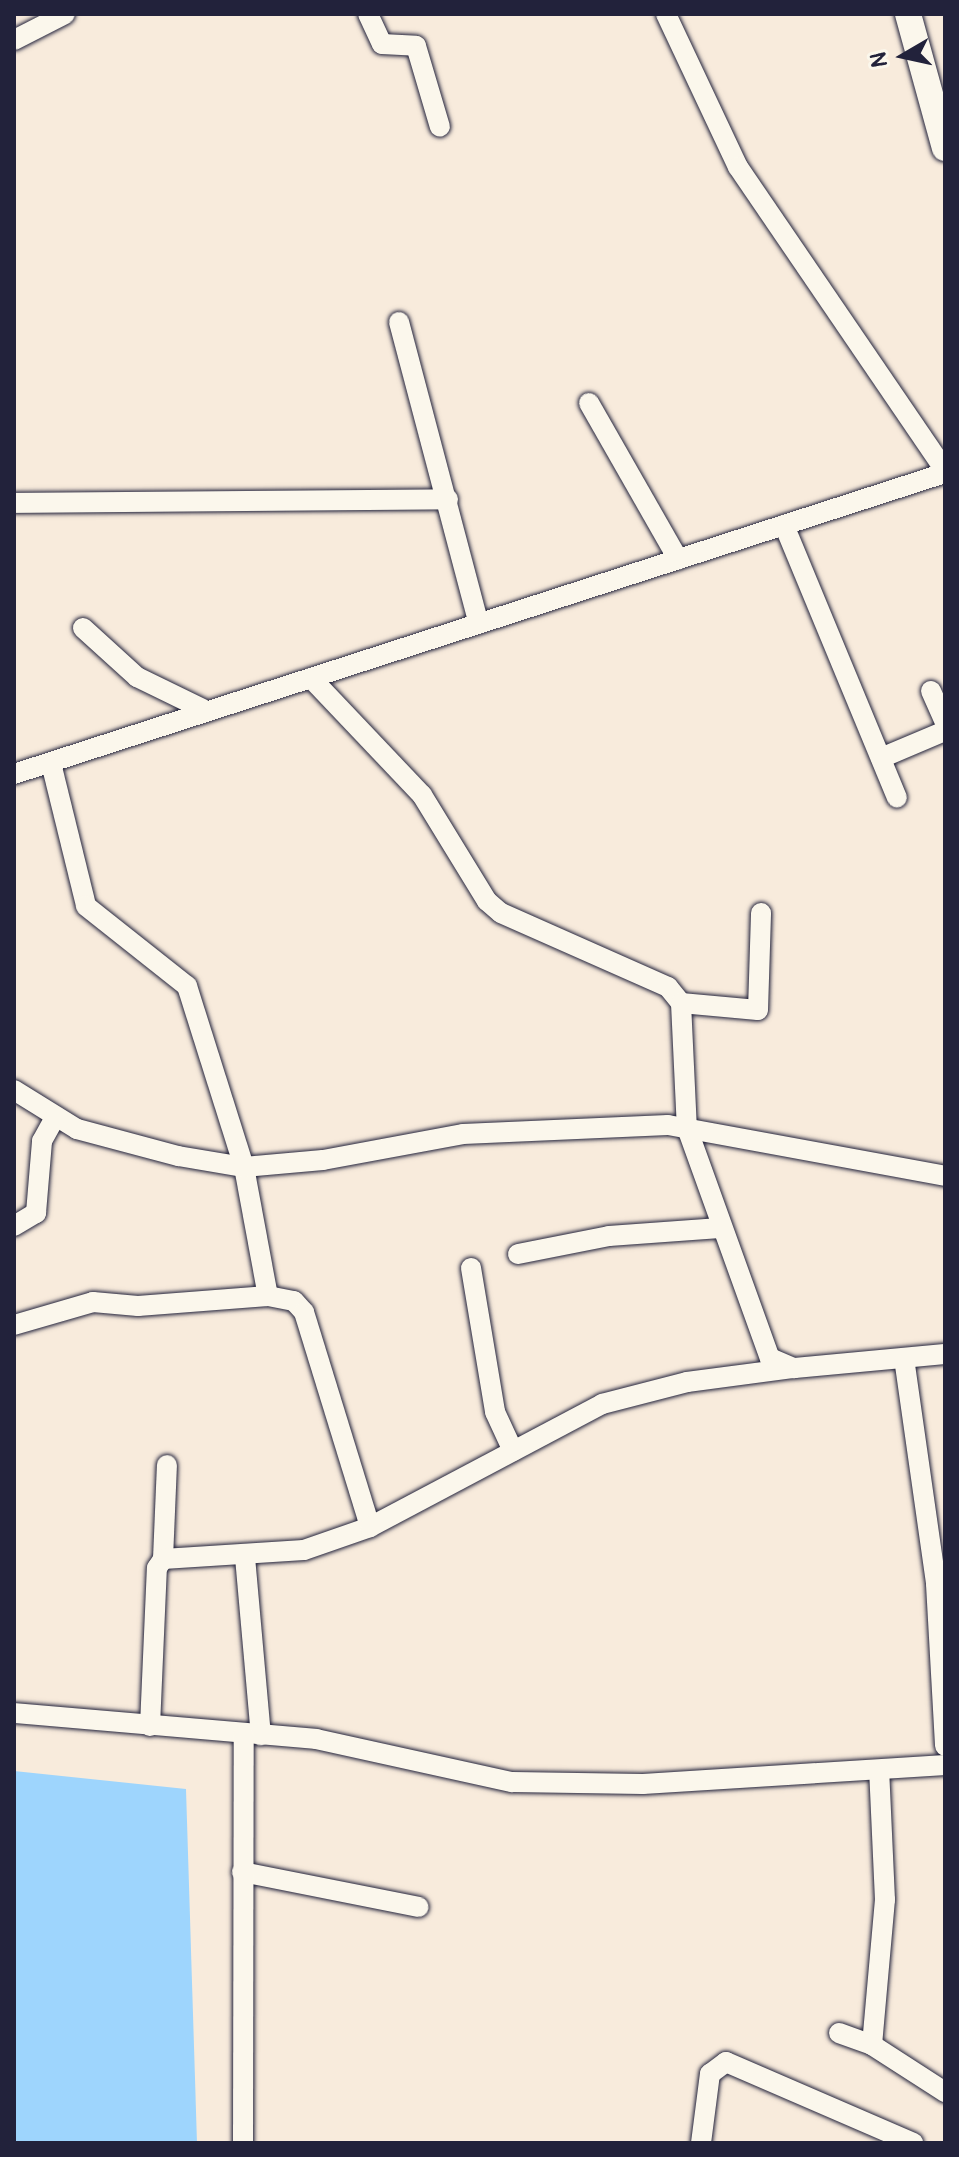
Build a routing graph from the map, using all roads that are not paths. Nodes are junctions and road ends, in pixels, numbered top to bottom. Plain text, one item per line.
1 (65, 14) edge
2 (368, 14) edge
3 (666, 14) edge
4 (908, 14) edge
5 (14, 40) edge
6 (440, 127) dead end
7 (945, 148) edge
8 (399, 322) dead end
9 (589, 403) dead end
10 (945, 472) edge
11 (448, 499) junction
12 (14, 503) edge
13 (784, 525) junction
14 (678, 559) junction
15 (479, 624) junction
16 (83, 628) dead end
17 (311, 678) junction
18 (931, 691) dead end
19 (203, 709) junction
20 (945, 723) edge
21 (945, 731) edge
22 (881, 758) junction
23 (51, 763) junction
24 (14, 774) edge
25 (897, 798) dead end
26 (761, 913) dead end
27 (681, 1003) junction
28 (14, 1090) edge
29 (54, 1119) junction
30 (687, 1128) junction
31 (244, 1167) junction
32 (945, 1176) edge
33 (14, 1226) edge
34 (720, 1228) junction
35 (518, 1254) dead end
36 (471, 1268) dead end
37 (268, 1296) junction
38 (14, 1325) edge
39 (945, 1354) edge
40 (904, 1358) junction
41 (794, 1368) junction
42 (513, 1451) junction
43 (167, 1465) dead end
44 (370, 1527) junction
45 (245, 1557) junction
46 (163, 1559) junction
47 (942, 1622) edge
48 (944, 1694) edge
49 (14, 1713) edge
50 (150, 1726) junction
51 (252, 1735) junction
52 (945, 1746) edge
53 (945, 1765) edge
54 (879, 1770) junction
55 (242, 1872) junction
56 (419, 1907) dead end
57 (839, 2033) dead end
58 (872, 2045) junction
59 (945, 2092) edge
60 (243, 2143) edge
61 (701, 2143) edge
62 (913, 2143) edge

1 - 5 street
2 - 6 street
3 - 10 street
4 - 7 main road
8 - 11 street
9 - 14 street
10 - 13 street
11 - 12 street
11 - 15 street
13 - 14 street
13 - 22 street
14 - 15 street
15 - 17 street
16 - 19 street
17 - 19 street
17 - 27 street
18 - 20 street
19 - 23 street
21 - 22 street
22 - 25 street
23 - 24 street
23 - 31 street
26 - 27 street
27 - 30 street
28 - 29 street
29 - 31 street
29 - 33 street
30 - 31 street
30 - 32 street
30 - 34 street
31 - 37 street
34 - 35 street
34 - 41 street
36 - 42 street
37 - 38 street
37 - 44 street
39 - 40 street
40 - 41 street
40 - 47 street
41 - 42 street
42 - 44 street
43 - 46 street
44 - 45 street
45 - 46 street
45 - 51 street
46 - 50 street
47 - 48 street
48 - 52 street
49 - 50 street
50 - 51 street
51 - 54 street
51 - 55 street
53 - 54 street
54 - 58 street
55 - 56 street
55 - 60 street
57 - 58 street
58 - 59 street
61 - 62 street

